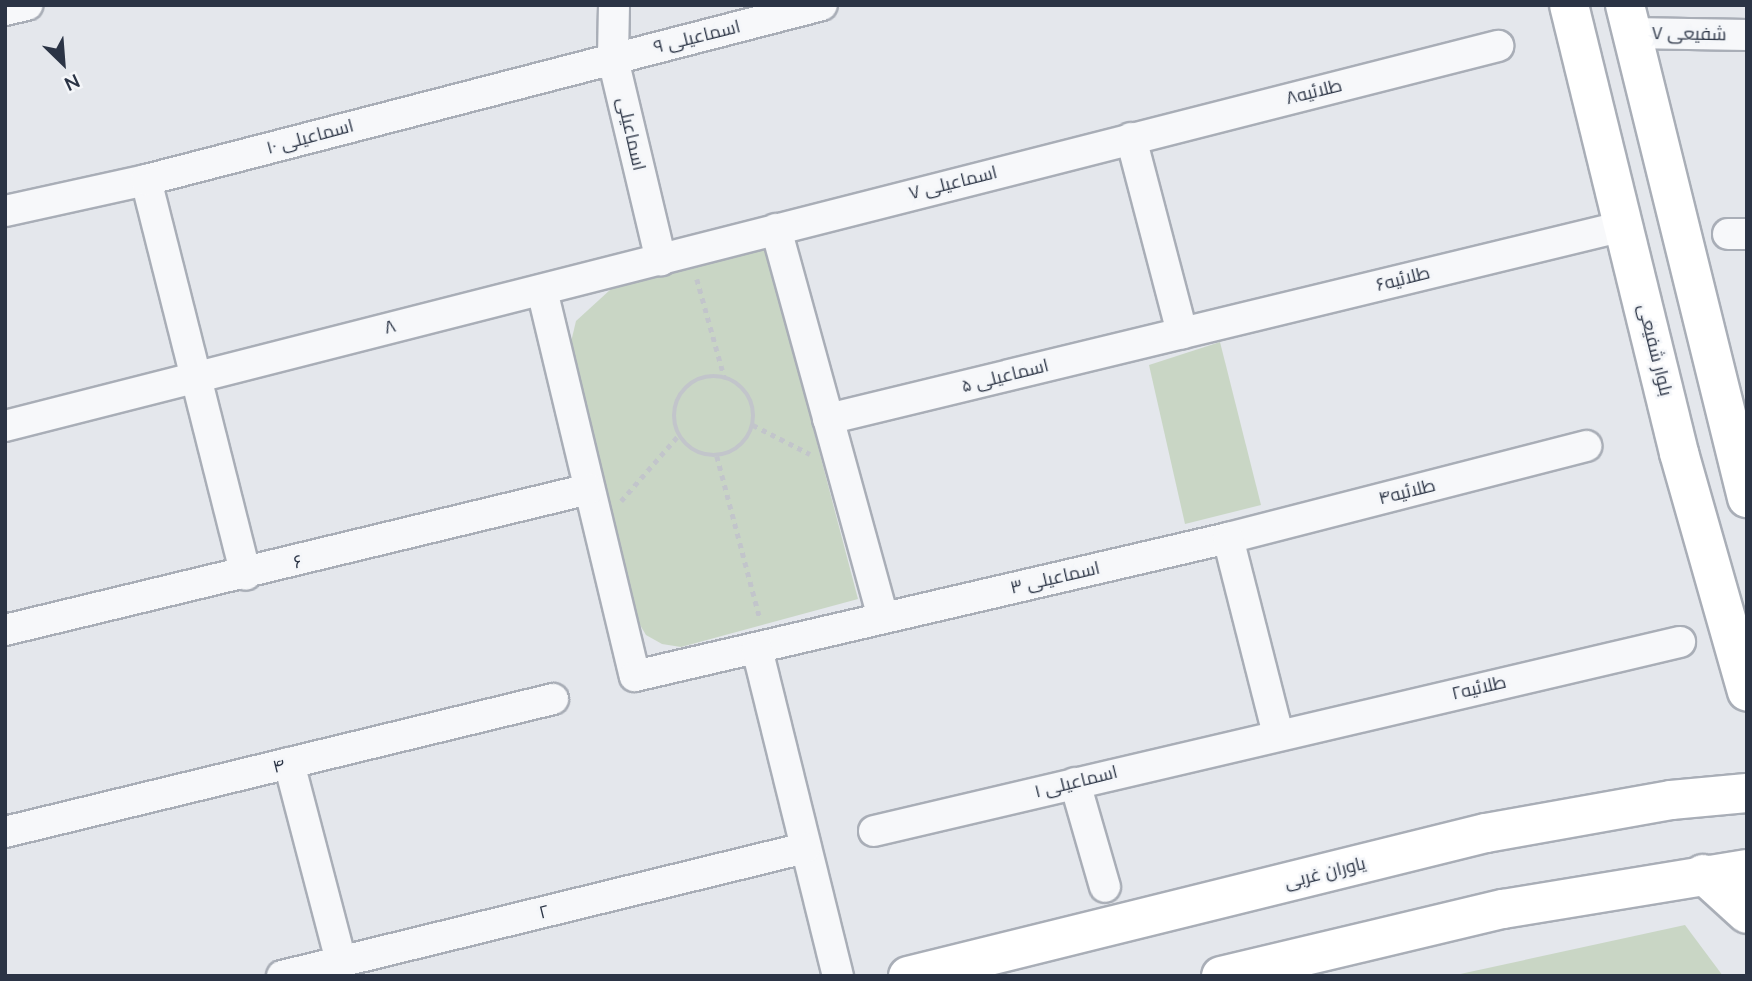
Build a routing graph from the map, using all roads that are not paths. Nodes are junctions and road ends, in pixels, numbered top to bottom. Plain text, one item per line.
1 (27, 5) edge
2 (614, 5) edge
3 (822, 5) edge
4 (1569, 5) edge
5 (5, 10) edge
6 (1628, 19) edge
7 (1747, 35) edge
8 (1498, 46) dead end
9 (613, 59) junction
10 (1131, 138) junction
11 (146, 180) junction
12 (5, 211) edge
13 (1624, 226) junction
14 (776, 229) junction
15 (661, 260) junction
16 (542, 290) junction
17 (1182, 333) junction
18 (196, 374) junction
19 (828, 419) junction
20 (5, 426) edge
21 (1739, 439) edge
22 (1586, 446) dead end
23 (589, 489) junction
24 (1747, 498) edge
25 (1228, 538) junction
26 (246, 575) junction
27 (883, 618) junction
28 (5, 630) edge
29 (1680, 642) dead end
30 (762, 648) junction
31 (1747, 692) edge
32 (553, 699) dead end
33 (1278, 734) junction
34 (289, 763) junction
35 (1075, 782) junction
36 (1747, 793) edge
37 (874, 831) dead end
38 (5, 832) edge
39 (805, 848) junction
40 (1747, 869) edge
41 (1703, 874) junction
42 (1105, 887) dead end
43 (1747, 914) edge
44 (341, 961) junction
45 (1012, 963) edge
46 (1293, 967) edge
47 (282, 976) edge
48 (838, 976) edge
49 (908, 976) edge
50 (1221, 976) edge

1 - 5 street
2 - 9 street, اسماعیلی
3 - 9 street, اسماعیلی ۹
4 - 13 main road, بلوار شفیعی
6 - 7 street, شفیعی ۷
6 - 21 main road
8 - 10 street, طلائیه۸
9 - 11 street, اسماعیلی ۱۰
9 - 15 street, اسماعیلی
10 - 14 street, اسماعیلی ۷
10 - 17 street
11 - 12 street, اسماعیلی ۱۰
11 - 18 street
13 - 17 street, طلائیه۶
13 - 31 main road, بلوار شفیعی
14 - 15 street, ۸
14 - 19 street
15 - 16 street, ۸
16 - 18 street, ۸
16 - 23 street
17 - 19 street, اسماعیلی ۵
18 - 20 street, ۸
18 - 26 street
19 - 27 street
21 - 24 main road
22 - 25 street, طلائیه۴
23 - 26 street, ۶
23 - 30 street, اسماعیلی ۳
25 - 27 street, اسماعیلی ۳
25 - 33 street
26 - 28 street, ۶
27 - 30 street, اسماعیلی ۳
29 - 33 street, طلائیه۲
30 - 39 street
32 - 34 street, ۴
33 - 35 street, اسماعیلی ۱
34 - 38 street, ۴
34 - 44 street
35 - 37 street, اسماعیلی ۱
35 - 42 street
36 - 45 main road, یاوران غربی
39 - 44 street, ۲
39 - 48 street
40 - 41 main road
41 - 43 main road
41 - 46 main road
44 - 47 street, ۲
45 - 49 main road, یاوران غربی
46 - 50 main road

